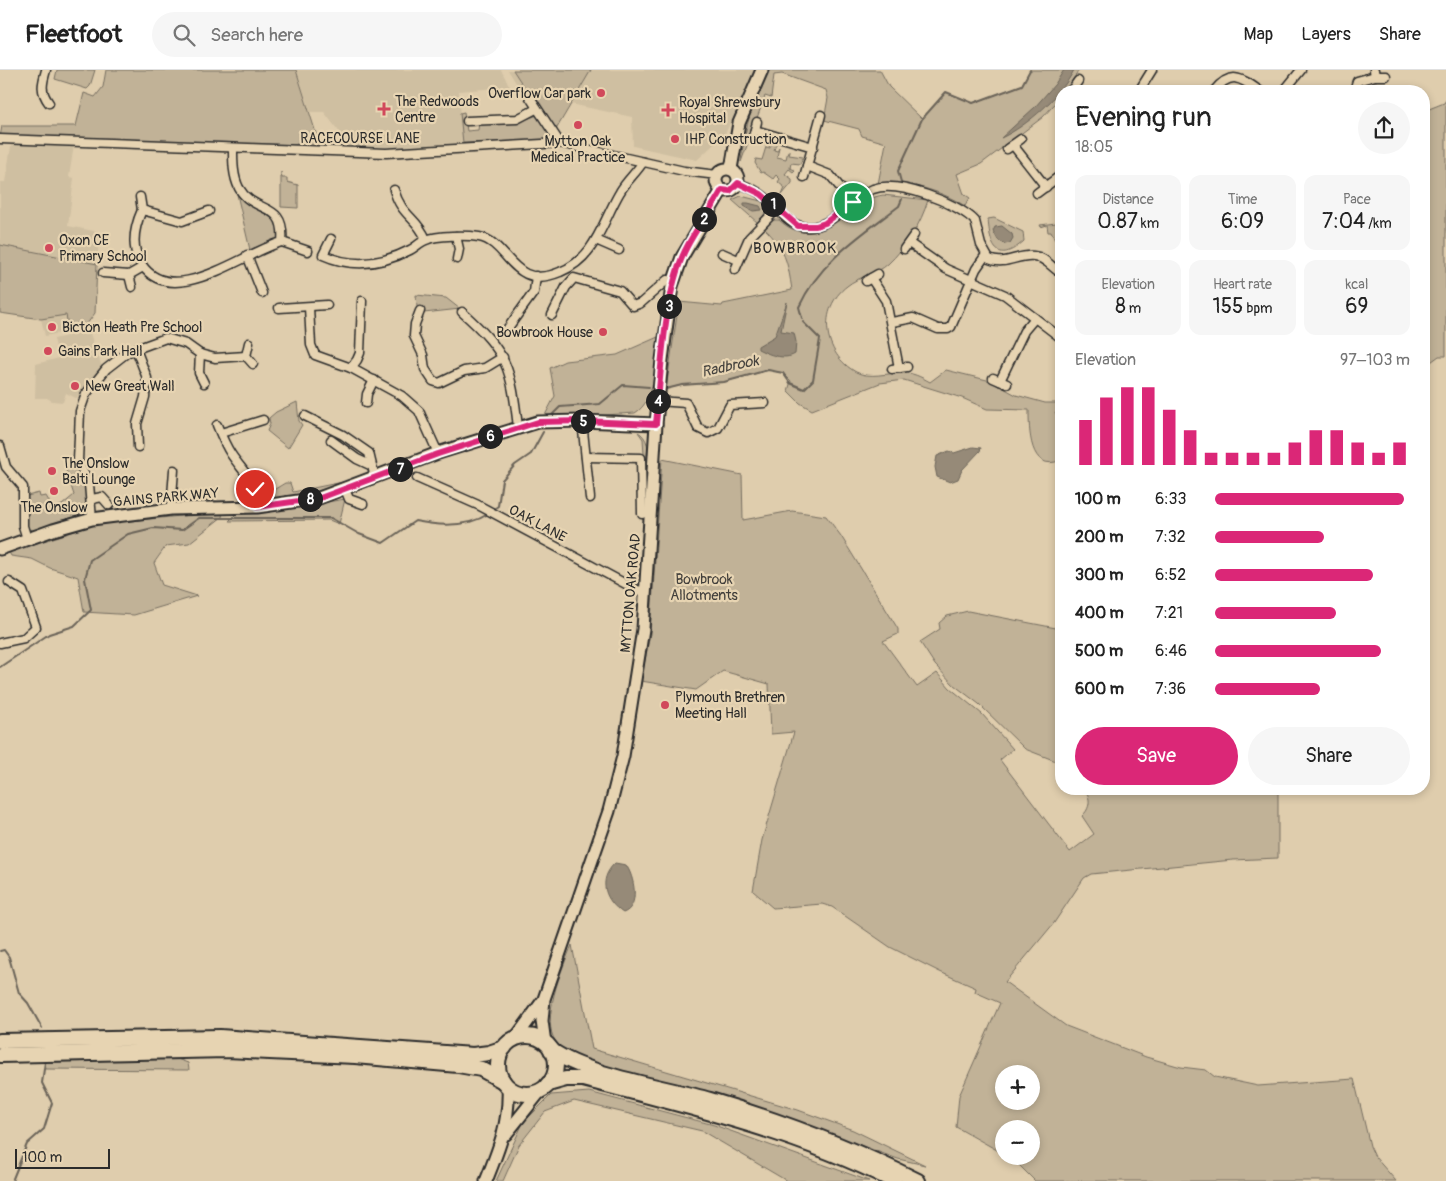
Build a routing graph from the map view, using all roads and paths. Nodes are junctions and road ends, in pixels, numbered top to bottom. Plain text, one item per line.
1 (46, 70) edge
2 (762, 70) edge
3 (1152, 70) edge
4 (1301, 70) edge
5 (1375, 73) edge
6 (1386, 76) dead end
7 (1078, 81) dead end
8 (1076, 85) edge
9 (1143, 85) edge
10 (1219, 85) edge
11 (1251, 85) edge
12 (1289, 85) edge
13 (1356, 85) edge
14 (529, 96) dead end
15 (37, 102) dead end
16 (536, 109) junction
17 (821, 115) dead end
18 (467, 121) dead end
19 (755, 130) dead end
20 (0, 138) edge
21 (1020, 139) dead end
22 (560, 143) junction
23 (812, 146) junction
24 (234, 149) junction
25 (643, 162) junction
26 (808, 166) junction
27 (731, 169) junction
28 (717, 175) junction
29 (804, 177) dead end
30 (1055, 180) edge
31 (738, 183) junction
32 (1046, 187) junction
33 (394, 190) dead end
34 (722, 190) junction
35 (1037, 193) dead end
36 (140, 197) dead end
37 (853, 202) junction
38 (778, 208) junction
39 (142, 210) junction
40 (209, 211) dead end
41 (914, 235) dead end
42 (456, 236) junction
43 (331, 239) dead end
44 (426, 239) junction
45 (596, 240) junction
46 (282, 242) junction
47 (619, 250) dead end
48 (722, 253) dead end
49 (247, 255) junction
50 (323, 255) junction
51 (985, 256) junction
52 (457, 259) dead end
53 (738, 260) junction
54 (143, 267) junction
55 (1055, 268) edge
56 (735, 270) dead end
57 (103, 273) dead end
58 (129, 275) junction
59 (536, 276) junction
60 (872, 278) dead end
61 (674, 280) junction
62 (971, 281) junction
63 (132, 287) dead end
64 (262, 293) dead end
65 (362, 302) dead end
66 (327, 305) dead end
67 (309, 307) junction
68 (279, 308) dead end
69 (420, 311) dead end
70 (552, 315) dead end
71 (1035, 318) junction
72 (892, 322) junction
73 (461, 324) dead end
74 (505, 332) dead end
75 (1055, 333) edge
76 (249, 343) dead end
77 (136, 349) junction
78 (200, 354) junction
79 (246, 356) junction
80 (504, 357) junction
81 (253, 364) dead end
82 (351, 368) junction
83 (899, 368) dead end
84 (374, 380) junction
85 (1000, 381) dead end
86 (204, 383) dead end
87 (658, 400) junction
88 (366, 403) dead end
89 (764, 403) dead end
90 (305, 416) dead end
91 (263, 420) dead end
92 (582, 421) junction
93 (656, 424) junction
94 (218, 425) dead end
95 (518, 427) junction
96 (221, 433) junction
97 (331, 440) dead end
98 (0, 446) edge
99 (138, 447) dead end
100 (438, 454) junction
101 (586, 457) junction
102 (370, 465) junction
103 (174, 470) dead end
104 (375, 478) junction
105 (416, 478) dead end
106 (588, 487) junction
107 (345, 489) junction
108 (579, 489) dead end
109 (590, 498) dead end
110 (92, 499) junction
111 (363, 504) dead end
112 (110, 505) dead end
113 (257, 507) junction
114 (171, 509) junction
115 (642, 514) dead end
116 (92, 519) junction
117 (27, 539) junction
118 (0, 549) edge
119 (8, 582) dead end
120 (646, 592) junction
121 (0, 642) edge
122 (544, 999) junction
123 (515, 1039) junction
124 (0, 1041) edge
125 (548, 1046) junction
126 (504, 1048) junction
127 (0, 1055) edge
128 (505, 1084) junction
129 (545, 1086) junction
130 (504, 1137) junction
131 (486, 1181) edge
132 (894, 1181) edge
133 (918, 1181) edge

1 - 15 street
2 - 27 main road
3 - 9 street
4 - 12 street
5 - 6 street
5 - 13 street
7 - 8 street
10 - 11 street
14 - 16 street
16 - 18 street
16 - 22 street
17 - 23 street
19 - 23 street
20 - 24 street, RACECOURSE LANE
21 - 32 street
22 - 24 street, RACECOURSE LANE
22 - 25 street, RACECOURSE LANE
23 - 26 street
24 - 46 street
25 - 28 street, RACECOURSE LANE
25 - 45 street
26 - 29 street
26 - 37 street
27 - 28 main road
27 - 31 main road
28 - 34 main road
30 - 32 street
31 - 34 main road
31 - 38 street
32 - 35 street
33 - 44 street
34 - 61 main road, MYTTON OAK ROAD
36 - 39 street
37 - 38 street
37 - 51 street
38 - 53 street
39 - 40 street
39 - 54 street
41 - 62 street
42 - 44 street
42 - 52 street
42 - 59 street
43 - 50 street
44 - 50 street
45 - 47 street
45 - 59 street
46 - 49 street
46 - 50 street
48 - 53 street
49 - 54 street
49 - 64 street
51 - 55 street
51 - 62 street
53 - 56 street
54 - 58 street
57 - 58 street
58 - 63 street
59 - 74 street
60 - 72 street
61 - 70 street
61 - 87 main road, MYTTON OAK ROAD
62 - 71 street
62 - 72 street
65 - 82 street
66 - 67 street
67 - 68 street
67 - 82 street
69 - 80 street
71 - 75 street
71 - 85 street
72 - 83 street
73 - 80 street
76 - 79 street
77 - 78 street
77 - 99 street
77 - 110 street
78 - 79 street
78 - 86 street
79 - 81 street
80 - 95 street
82 - 84 street
84 - 88 street
84 - 100 street
87 - 89 street
87 - 93 main road, MYTTON OAK ROAD
90 - 102 street
91 - 96 street
92 - 93 main road, GAINS PARK WAY
92 - 95 main road, GAINS PARK WAY
92 - 101 street
93 - 120 main road, MYTTON OAK ROAD
94 - 96 street
95 - 100 main road, GAINS PARK WAY
96 - 113 street
97 - 102 street
98 - 117 street
100 - 104 main road, GAINS PARK WAY
101 - 106 street
101 - 115 street
102 - 104 street
103 - 114 street
104 - 107 main road, GAINS PARK WAY
105 - 120 street, OAK LANE
106 - 108 street
106 - 109 street
107 - 111 street
107 - 113 main road, GAINS PARK WAY
110 - 112 street
110 - 116 street
113 - 114 main road, GAINS PARK WAY
114 - 116 main road, GAINS PARK WAY
116 - 117 main road, GAINS PARK WAY
117 - 118 main road, GAINS PARK WAY
119 - 121 street
120 - 122 main road, MYTTON OAK ROAD
122 - 123 main road, MYTTON OAK ROAD
122 - 125 main road, MYTTON OAK ROAD
123 - 125 highway
123 - 126 highway
124 - 126 highway
125 - 129 highway
125 - 133 highway
126 - 128 highway
127 - 128 highway
128 - 129 highway
128 - 130 main road
129 - 130 main road
129 - 132 highway
130 - 131 main road

